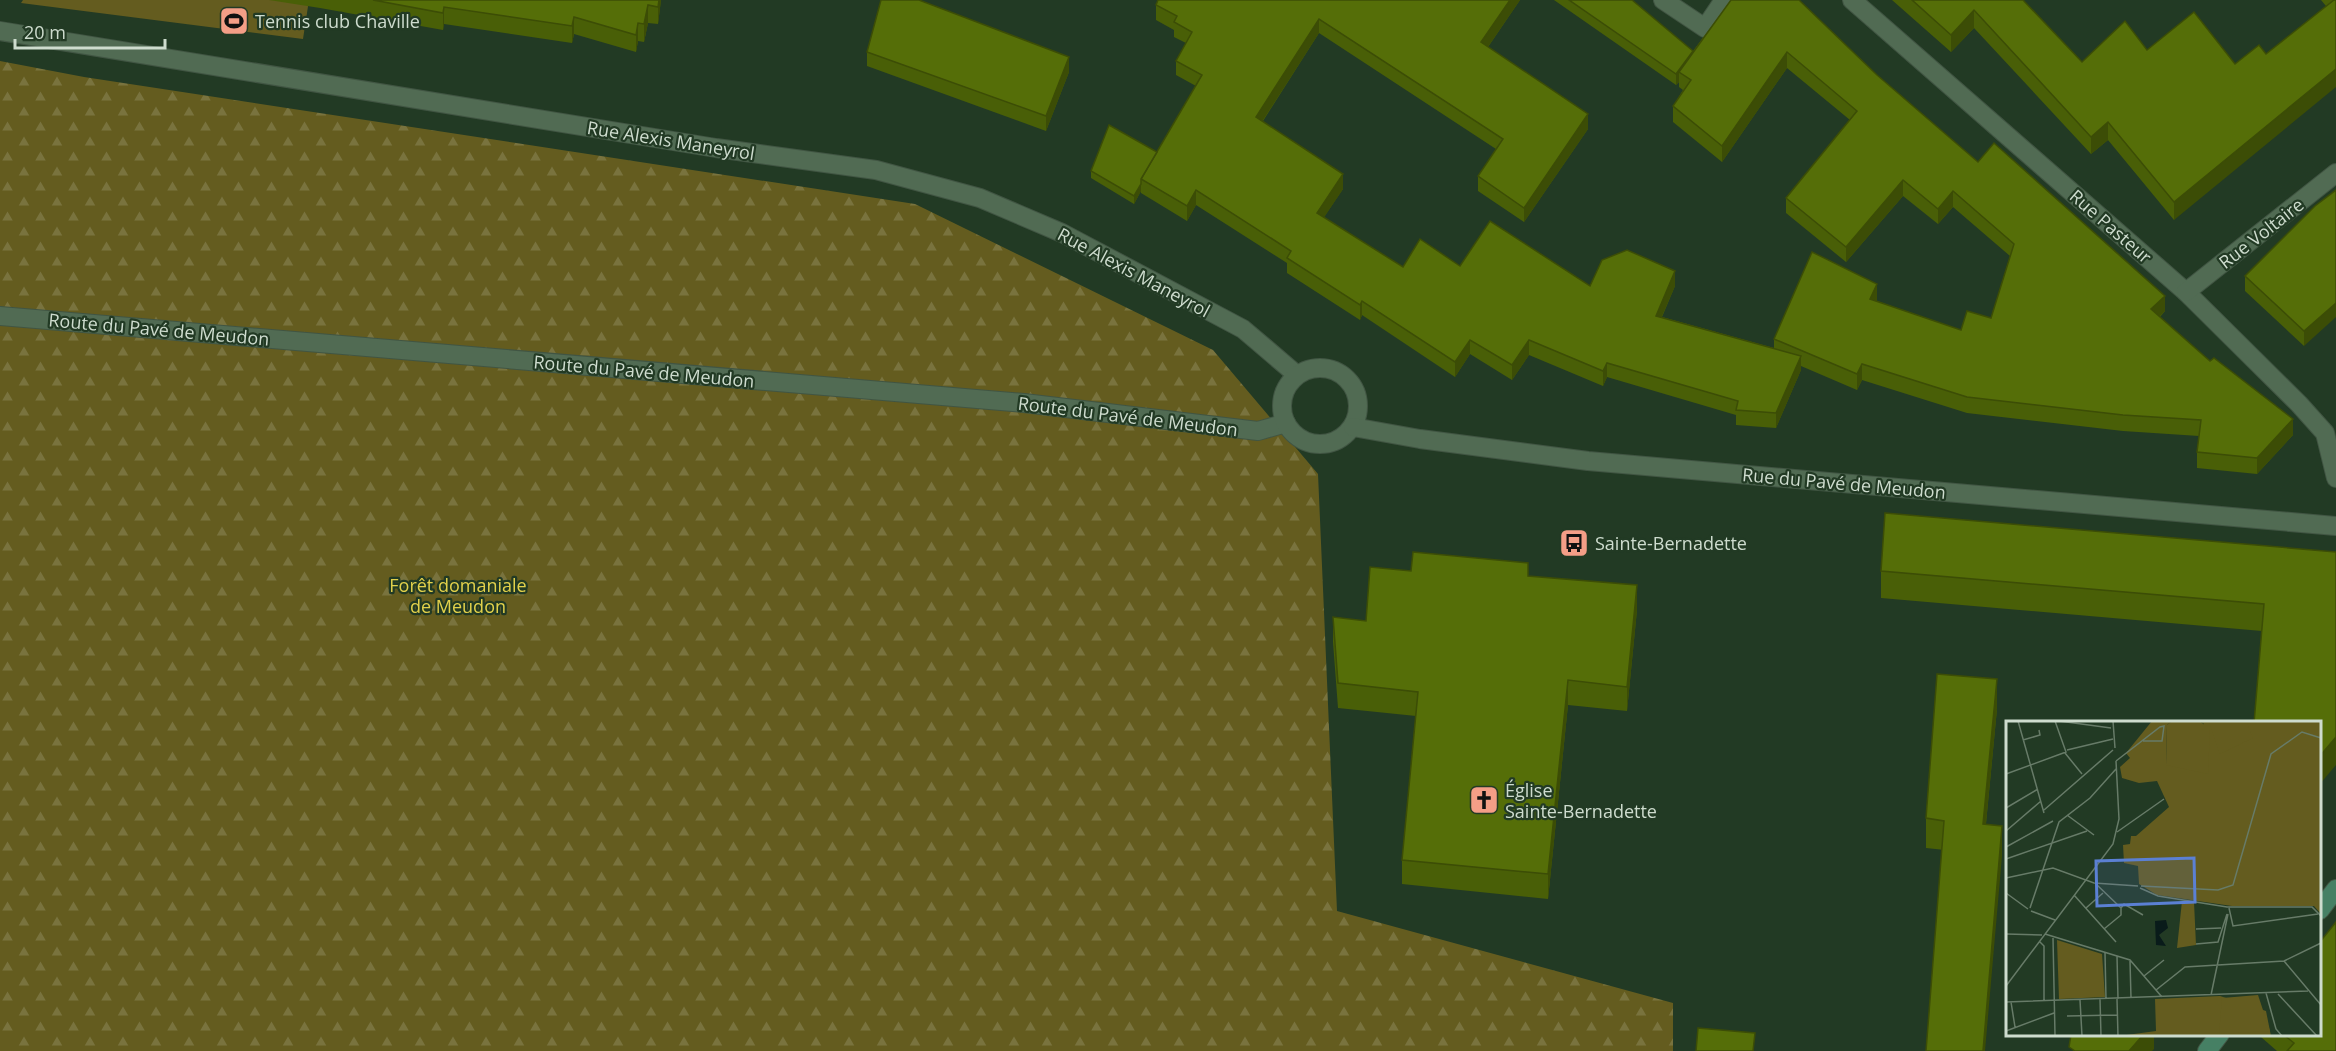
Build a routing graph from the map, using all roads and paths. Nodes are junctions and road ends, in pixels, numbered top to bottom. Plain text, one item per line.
1 (1663, 0) edge
2 (1724, 0) edge
3 (1852, 0) edge
4 (0, 31) edge
5 (2336, 173) edge
6 (2186, 292) junction
7 (0, 316) edge
8 (1297, 375) junction
9 (1286, 423) junction
10 (1353, 427) junction
11 (2336, 478) edge
12 (2336, 526) edge
13 (2336, 889) edge
14 (2321, 908) edge
15 (2219, 1036) edge
16 (2207, 1051) edge

1 - 2 street
3 - 6 street, Rue Pasteur
4 - 8 street, Rue Alexis Maneyrol
5 - 6 street, Rue Voltaire
6 - 11 street, Rue Pasteur
7 - 9 street, Route du Pavé de Meudon
8 - 9 street
8 - 10 street
9 - 10 street
10 - 12 street, Rue du Pavé de Meudon
13 - 14 main road
15 - 16 main road

